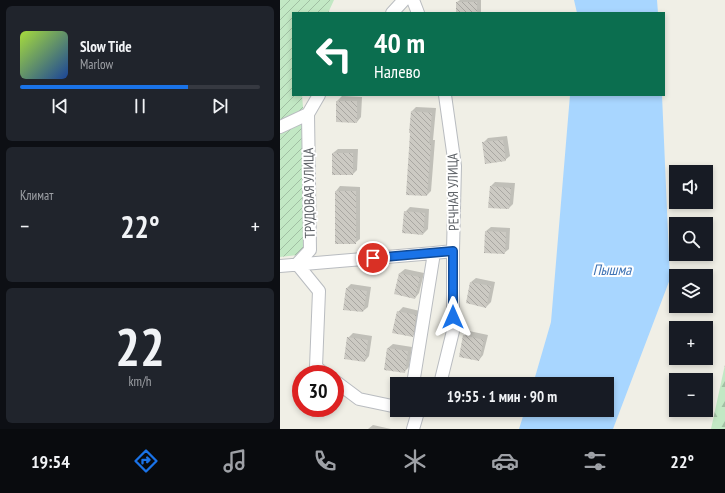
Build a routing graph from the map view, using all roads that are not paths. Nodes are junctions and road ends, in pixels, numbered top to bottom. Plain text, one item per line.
1 (404, 0) edge
2 (413, 0) edge
3 (393, 12) edge
4 (418, 12) edge
5 (318, 96) edge
6 (445, 96) edge
7 (308, 114) junction
8 (280, 127) edge
9 (453, 251) junction
10 (434, 253) junction
11 (297, 264) junction
12 (280, 266) edge
13 (316, 365) edge
14 (414, 377) edge
15 (442, 377) edge
16 (344, 388) edge
17 (390, 406) edge
18 (415, 417) edge
19 (413, 429) edge

1 - 3 street
2 - 4 street
5 - 7 street
6 - 9 street, РЕЧНАЯ УЛИЦА
7 - 8 street
7 - 11 street, ТРУДОВАЯ УЛИЦА
9 - 10 street
9 - 15 street, РЕЧНАЯ УЛИЦА
10 - 11 street
10 - 14 street
11 - 12 street
11 - 13 street
16 - 17 street
18 - 19 street

